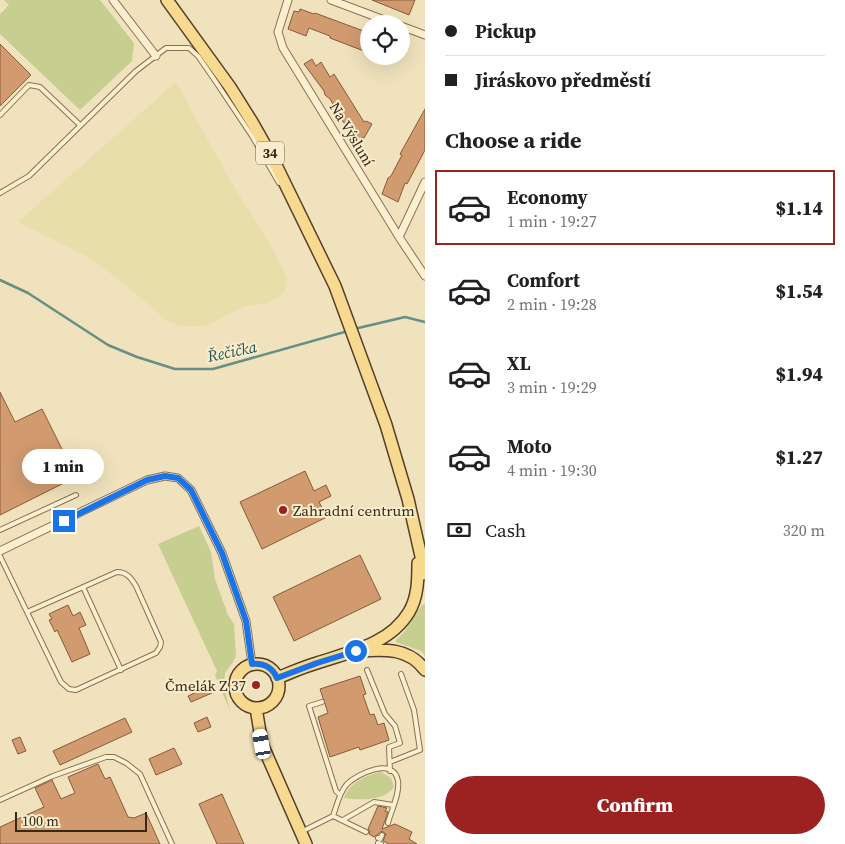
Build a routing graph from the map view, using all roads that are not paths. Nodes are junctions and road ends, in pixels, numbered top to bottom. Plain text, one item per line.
1 (113, 0) edge
2 (167, 0) edge
3 (288, 0) edge
4 (331, 0) edge
5 (372, 15) edge
6 (410, 29) edge
7 (425, 35) edge
8 (156, 56) junction
9 (0, 115) edge
10 (80, 125) junction
11 (425, 182) edge
12 (0, 193) edge
13 (399, 237) junction
14 (425, 276) edge
15 (335, 286) junction
16 (76, 495) dead end
17 (0, 530) edge
18 (416, 533) junction
19 (0, 551) edge
20 (0, 556) edge
21 (425, 574) edge
22 (83, 587) junction
23 (27, 612) junction
24 (356, 651) junction
25 (252, 664) junction
26 (121, 670) junction
27 (366, 670) dead end
28 (425, 670) edge
29 (401, 674) dead end
30 (277, 678) junction
31 (322, 702) dead end
32 (256, 708) junction
33 (390, 762) junction
34 (390, 771) junction
35 (340, 795) junction
36 (0, 800) edge
37 (393, 805) junction
38 (334, 816) junction
39 (343, 820) junction
40 (388, 822) dead end
41 (301, 832) junction
42 (366, 832) dead end
43 (172, 844) edge
44 (306, 844) edge

1 - 8 street
2 - 15 main road, 34
3 - 13 street, Na Výsluní
4 - 5 street
6 - 7 street
8 - 10 lane
8 - 15 lane
9 - 10 lane
10 - 12 lane
11 - 13 street
13 - 14 street, Na Výsluní
15 - 18 main road, 34
16 - 17 lane
18 - 21 main road, 34
18 - 24 main road
19 - 25 street
20 - 23 lane
22 - 23 lane
22 - 26 lane
22 - 26 lane
23 - 26 lane
24 - 28 main road
24 - 30 main road
25 - 30 main road
25 - 32 main road
27 - 33 lane
29 - 33 lane
30 - 32 main road
31 - 35 lane
32 - 41 main road
33 - 34 lane
34 - 35 lane
34 - 37 lane
35 - 38 lane
36 - 43 lane
37 - 39 lane
37 - 40 lane
38 - 39 lane
38 - 41 lane
39 - 42 lane
41 - 44 main road

